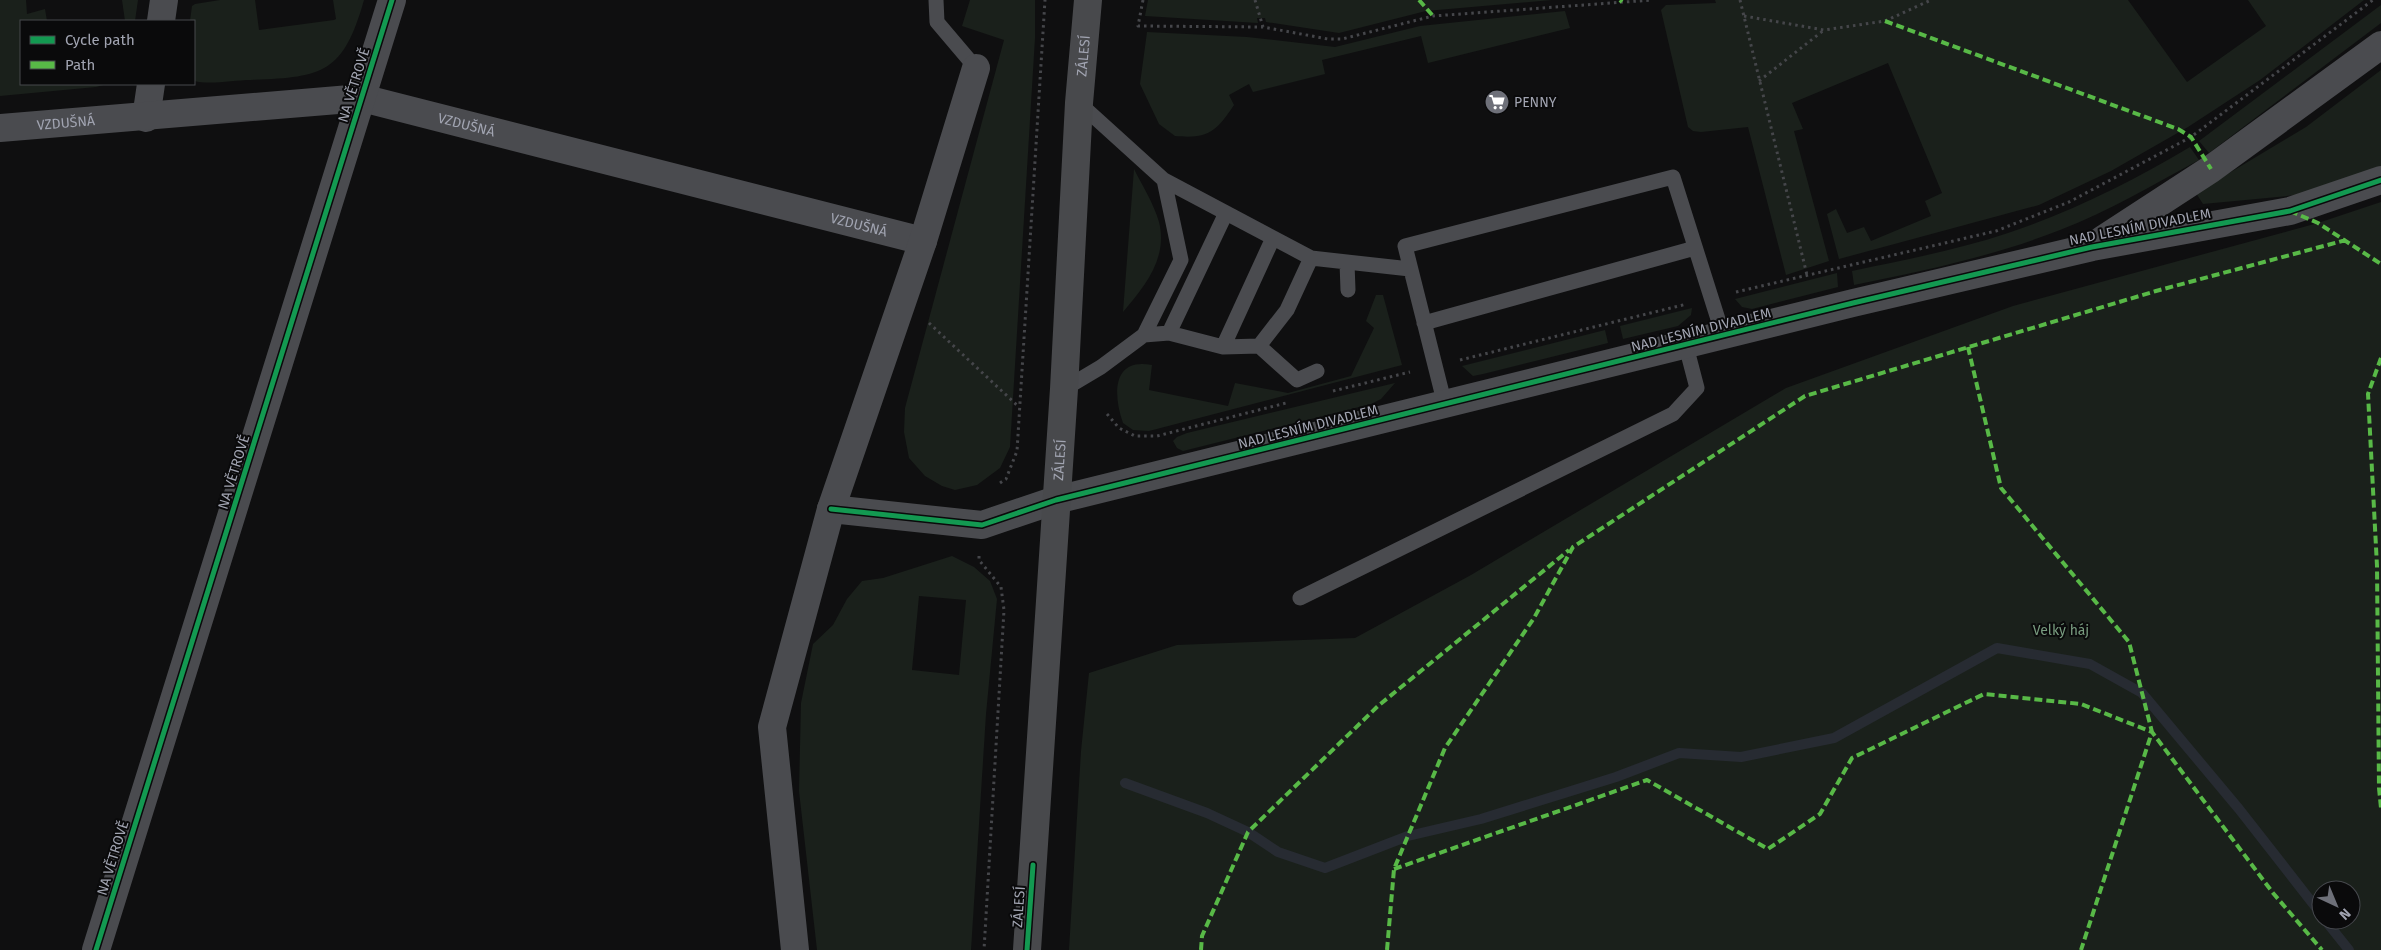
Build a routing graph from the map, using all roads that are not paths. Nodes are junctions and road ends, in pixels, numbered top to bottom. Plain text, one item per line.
1 (164, 0) edge
2 (392, 0) edge
3 (936, 0) edge
4 (1088, 0) edge
5 (161, 20) edge
6 (2381, 45) edge
7 (976, 68) joint
8 (151, 85) edge
9 (362, 98) junction
10 (1079, 103) junction
11 (146, 118) junction
12 (0, 128) edge
13 (1164, 180) junction
14 (2381, 180) edge
15 (1226, 213) junction
16 (1273, 238) junction
17 (922, 241) junction
18 (2092, 247) junction
19 (1695, 248) junction
20 (1311, 258) junction
21 (1347, 263) junction
22 (1410, 269) junction
23 (1348, 290) dead end
24 (1424, 323) junction
25 (1169, 333) junction
26 (1144, 335) junction
27 (1723, 336) junction
28 (1259, 346) junction
29 (1686, 346) junction
30 (1223, 347) junction
31 (1317, 371) dead end
32 (1064, 389) junction
33 (1445, 405) junction
34 (1056, 500) junction
35 (831, 509) junction
36 (1300, 598) dead end
37 (96, 950) edge
38 (795, 950) edge
39 (1027, 950) edge

1 - 5 street
2 - 9 street, NA VĚTROVĚ
3 - 7 lane
4 - 10 main road, ZÁLESÍ
6 - 18 street, NAD LESNÍM DIVADLEM
7 - 17 street
8 - 11 street
9 - 11 street, VZDUŠNÁ
9 - 17 street, VZDUŠNÁ
9 - 37 street, NA VĚTROVĚ
10 - 13 lane
10 - 32 main road, ZÁLESÍ
11 - 12 street, VZDUŠNÁ
13 - 15 lane
13 - 26 lane
14 - 18 street, NAD LESNÍM DIVADLEM
15 - 16 lane
15 - 25 lane
16 - 20 lane
16 - 30 lane
17 - 35 street
18 - 27 street, NAD LESNÍM DIVADLEM
19 - 22 lane
19 - 24 lane
19 - 27 lane
20 - 21 lane
20 - 28 lane
21 - 22 lane
21 - 23 lane
22 - 24 lane
24 - 33 lane
25 - 26 lane
25 - 30 lane
26 - 32 lane
27 - 29 street, NAD LESNÍM DIVADLEM
28 - 30 lane
28 - 31 lane
29 - 33 street, NAD LESNÍM DIVADLEM
29 - 36 lane
32 - 34 main road, ZÁLESÍ
33 - 34 street, NAD LESNÍM DIVADLEM
34 - 35 street, NAD LESNÍM DIVADLEM
34 - 39 main road, ZÁLESÍ
35 - 38 street

